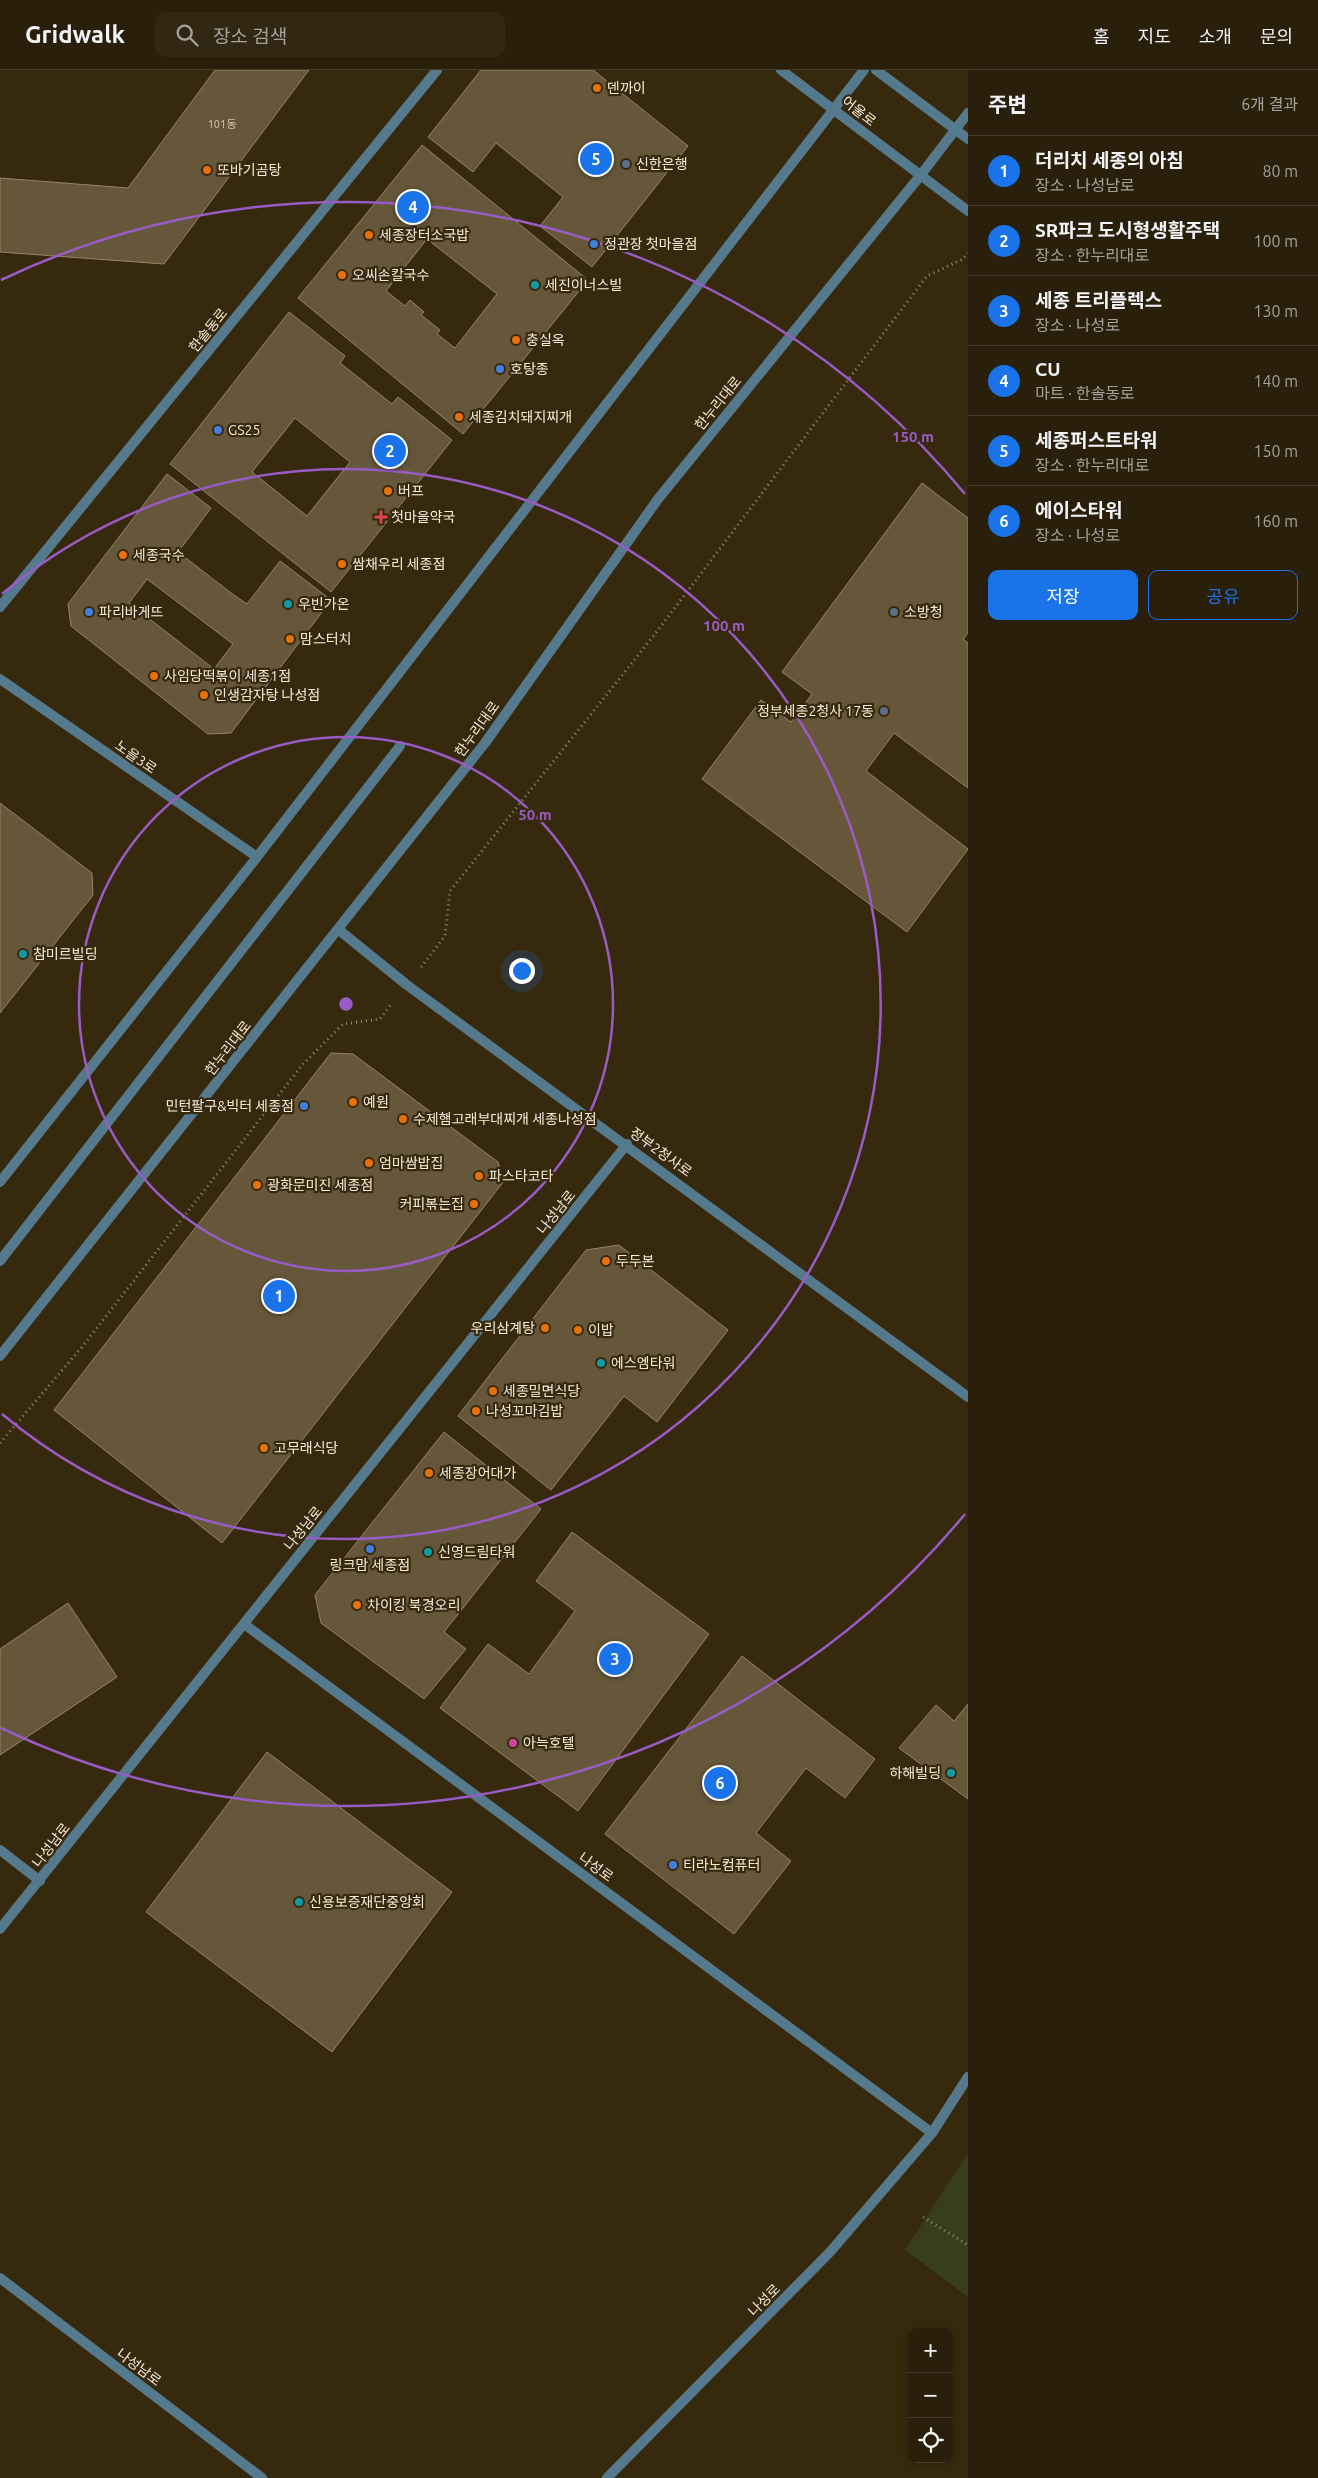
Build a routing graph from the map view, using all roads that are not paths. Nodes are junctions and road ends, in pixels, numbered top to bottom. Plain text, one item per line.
1 (437, 70) edge
2 (780, 70) edge
3 (864, 70) edge
4 (876, 70) edge
5 (833, 108) junction
6 (968, 113) edge
7 (954, 130) junction
8 (968, 139) edge
9 (920, 176) junction
10 (968, 211) edge
11 (0, 607) edge
12 (0, 679) edge
13 (400, 746) dead end
14 (257, 857) junction
15 (339, 930) junction
16 (627, 1144) junction
17 (0, 1182) edge
18 (0, 1261) edge
19 (0, 1356) edge
20 (968, 1396) edge
21 (244, 1624) junction
22 (0, 1850) edge
23 (40, 1881) junction
24 (0, 1929) edge
25 (968, 2077) edge
26 (932, 2133) junction
27 (0, 2278) edge
28 (262, 2478) edge
29 (606, 2478) edge

1 - 11 street, 한솔동로
2 - 5 street, 어울로
3 - 5 street
4 - 7 street
5 - 9 street, 어울로
5 - 14 street
6 - 7 street, 한누리대로
7 - 8 street
7 - 9 street, 한누리대로
9 - 10 street, 어울로
9 - 15 street, 한누리대로
12 - 14 street, 노을3로
13 - 18 street
14 - 17 street
15 - 16 street, 정부2청사로
15 - 19 street, 한누리대로
16 - 20 street, 정부2청사로
16 - 21 street, 나성남로
21 - 23 street, 나성남로
21 - 26 street, 나성로
22 - 23 street
23 - 24 street, 나성남로
25 - 26 street, 나성로
26 - 29 street, 나성로
27 - 28 street, 나성남로

